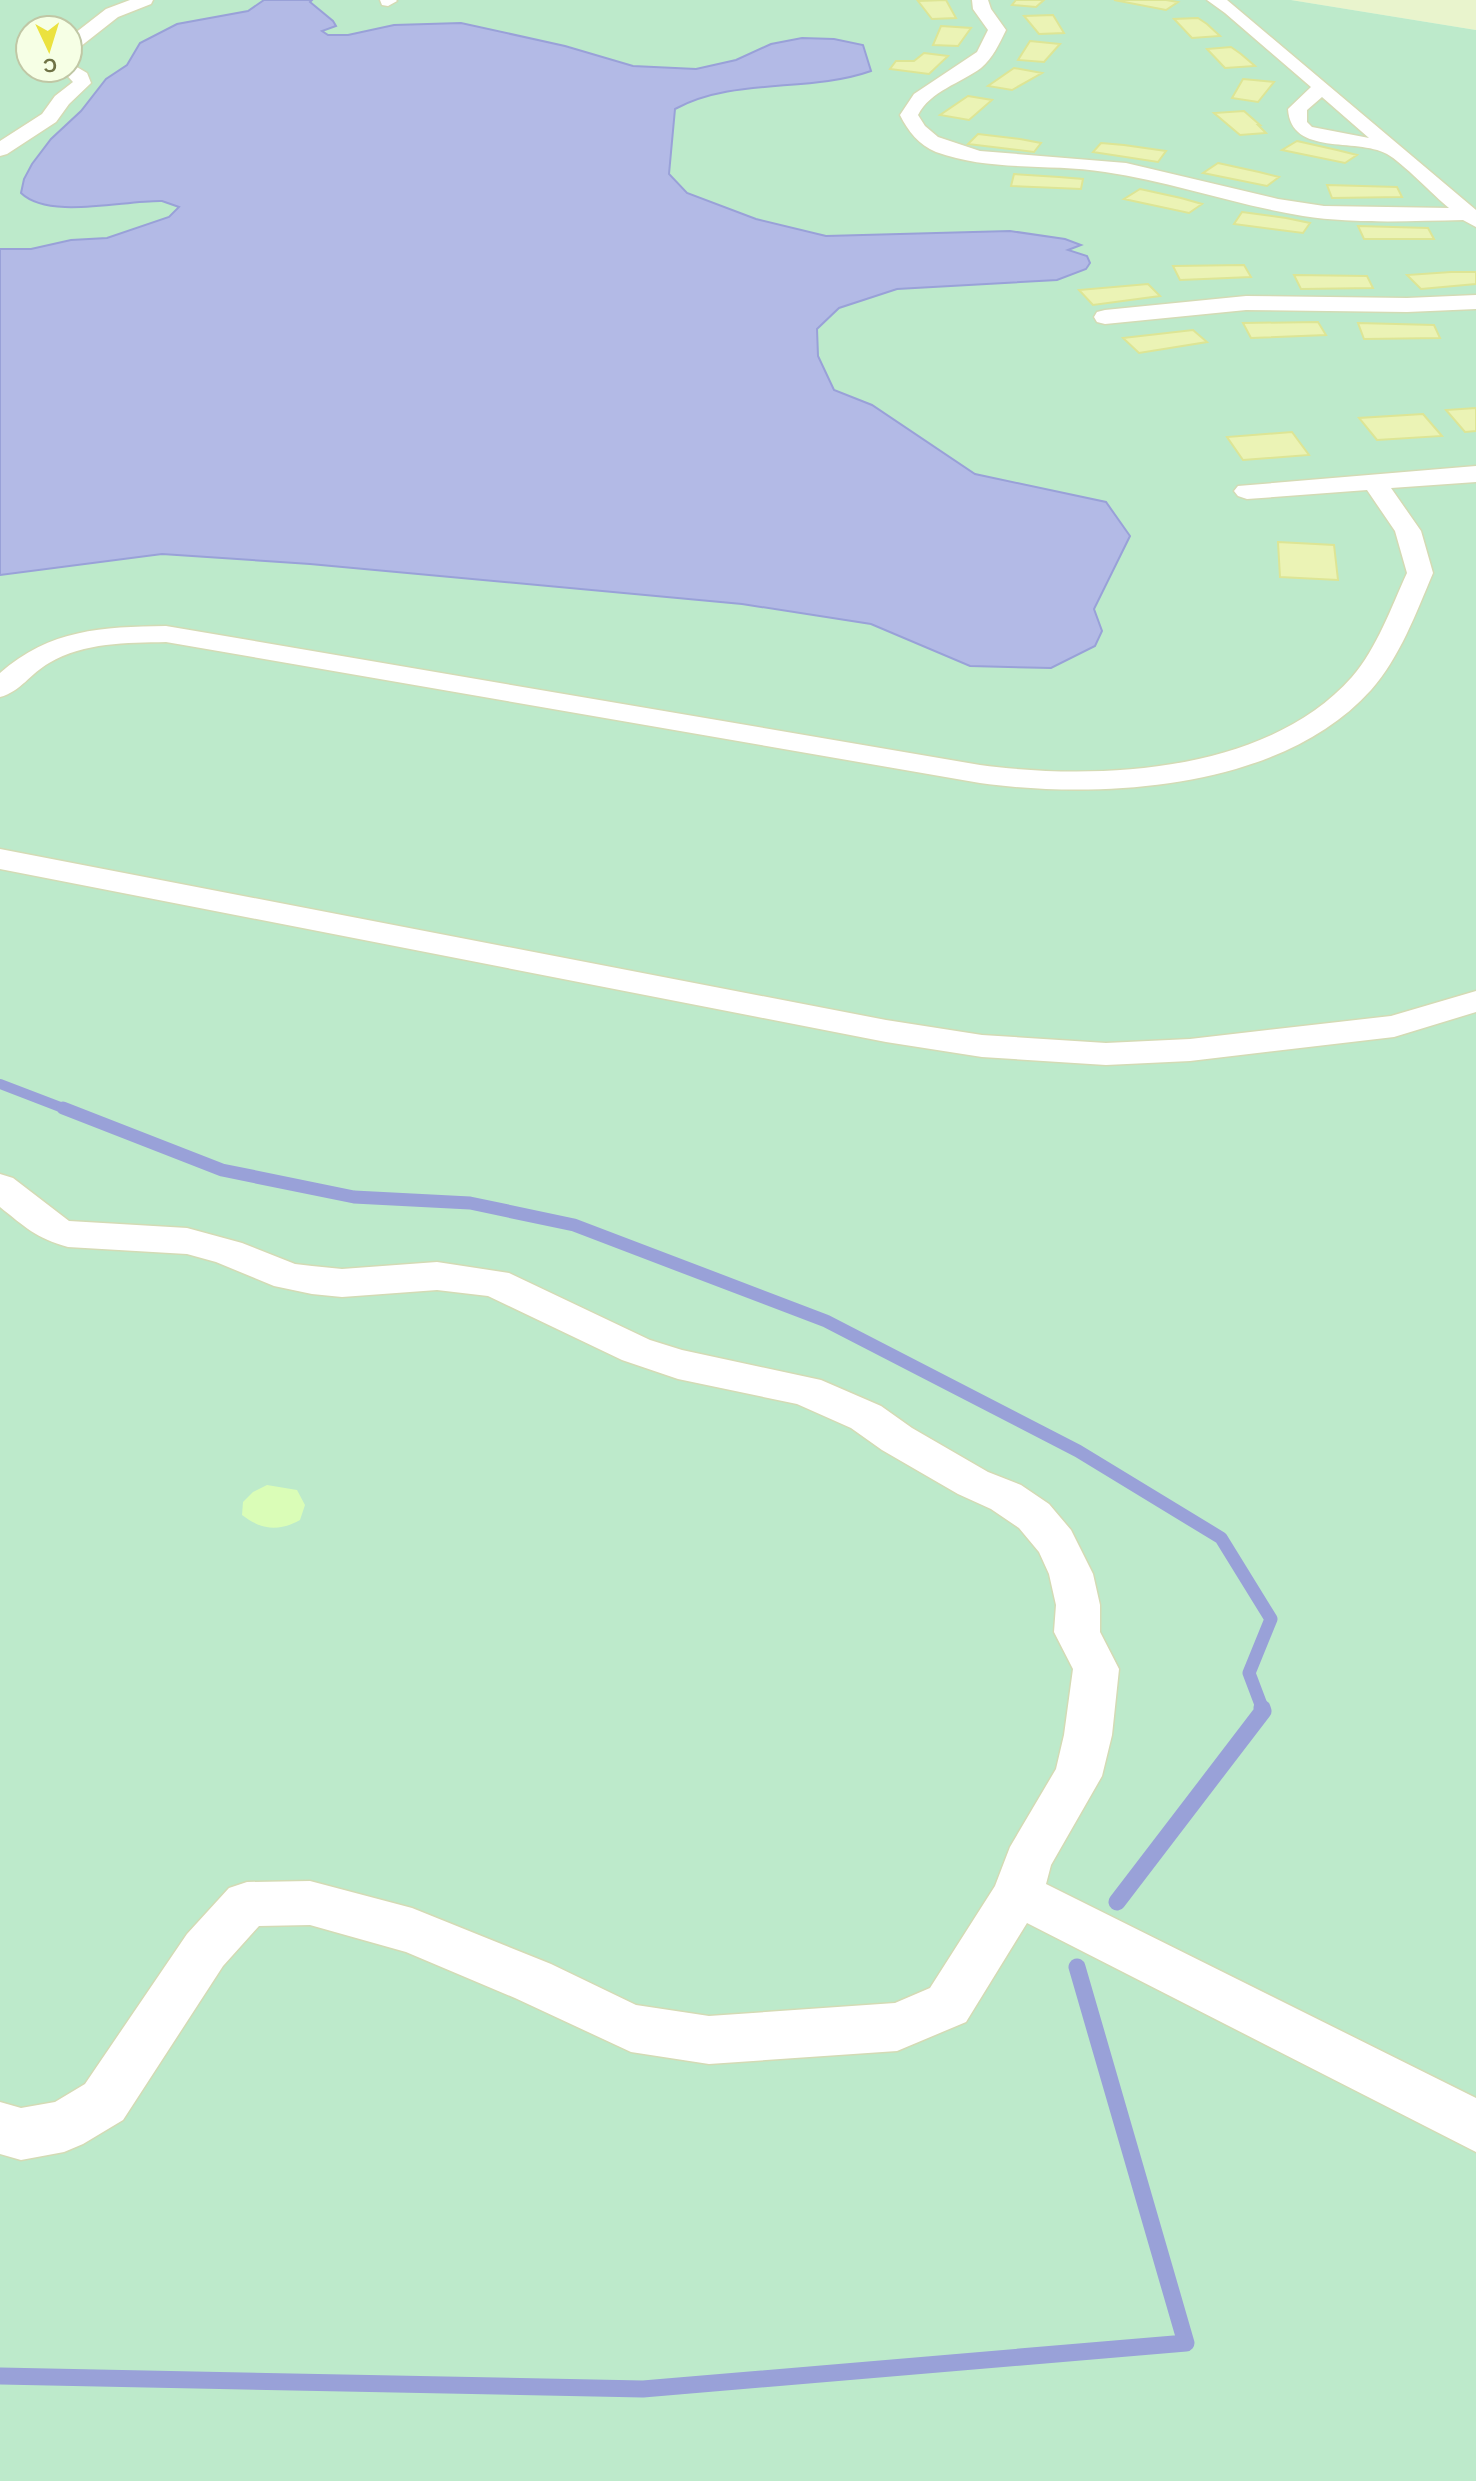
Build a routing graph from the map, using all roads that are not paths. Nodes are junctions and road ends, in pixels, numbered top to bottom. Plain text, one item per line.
1 (145, 0) edge
2 (980, 0) edge
3 (1215, 0) edge
4 (84, 35) edge
5 (81, 84) edge
6 (1320, 89) junction
7 (1393, 149) junction
8 (0, 150) edge
9 (1472, 217) edge
10 (1476, 302) edge
11 (1105, 317) dead end
12 (1476, 474) edge
13 (1374, 482) junction
14 (1247, 491) dead end
15 (0, 688) edge
16 (0, 859) edge
17 (1476, 1001) edge
18 (0, 1187) edge
19 (1018, 1895) junction
20 (1476, 2126) edge
21 (0, 2128) edge

1 - 4 lane
2 - 9 lane
3 - 6 lane
5 - 8 lane
6 - 7 lane
6 - 7 lane
7 - 9 lane
10 - 11 lane
12 - 13 lane
13 - 14 lane
13 - 15 lane
16 - 17 lane
18 - 19 lane
19 - 20 lane
19 - 21 lane

